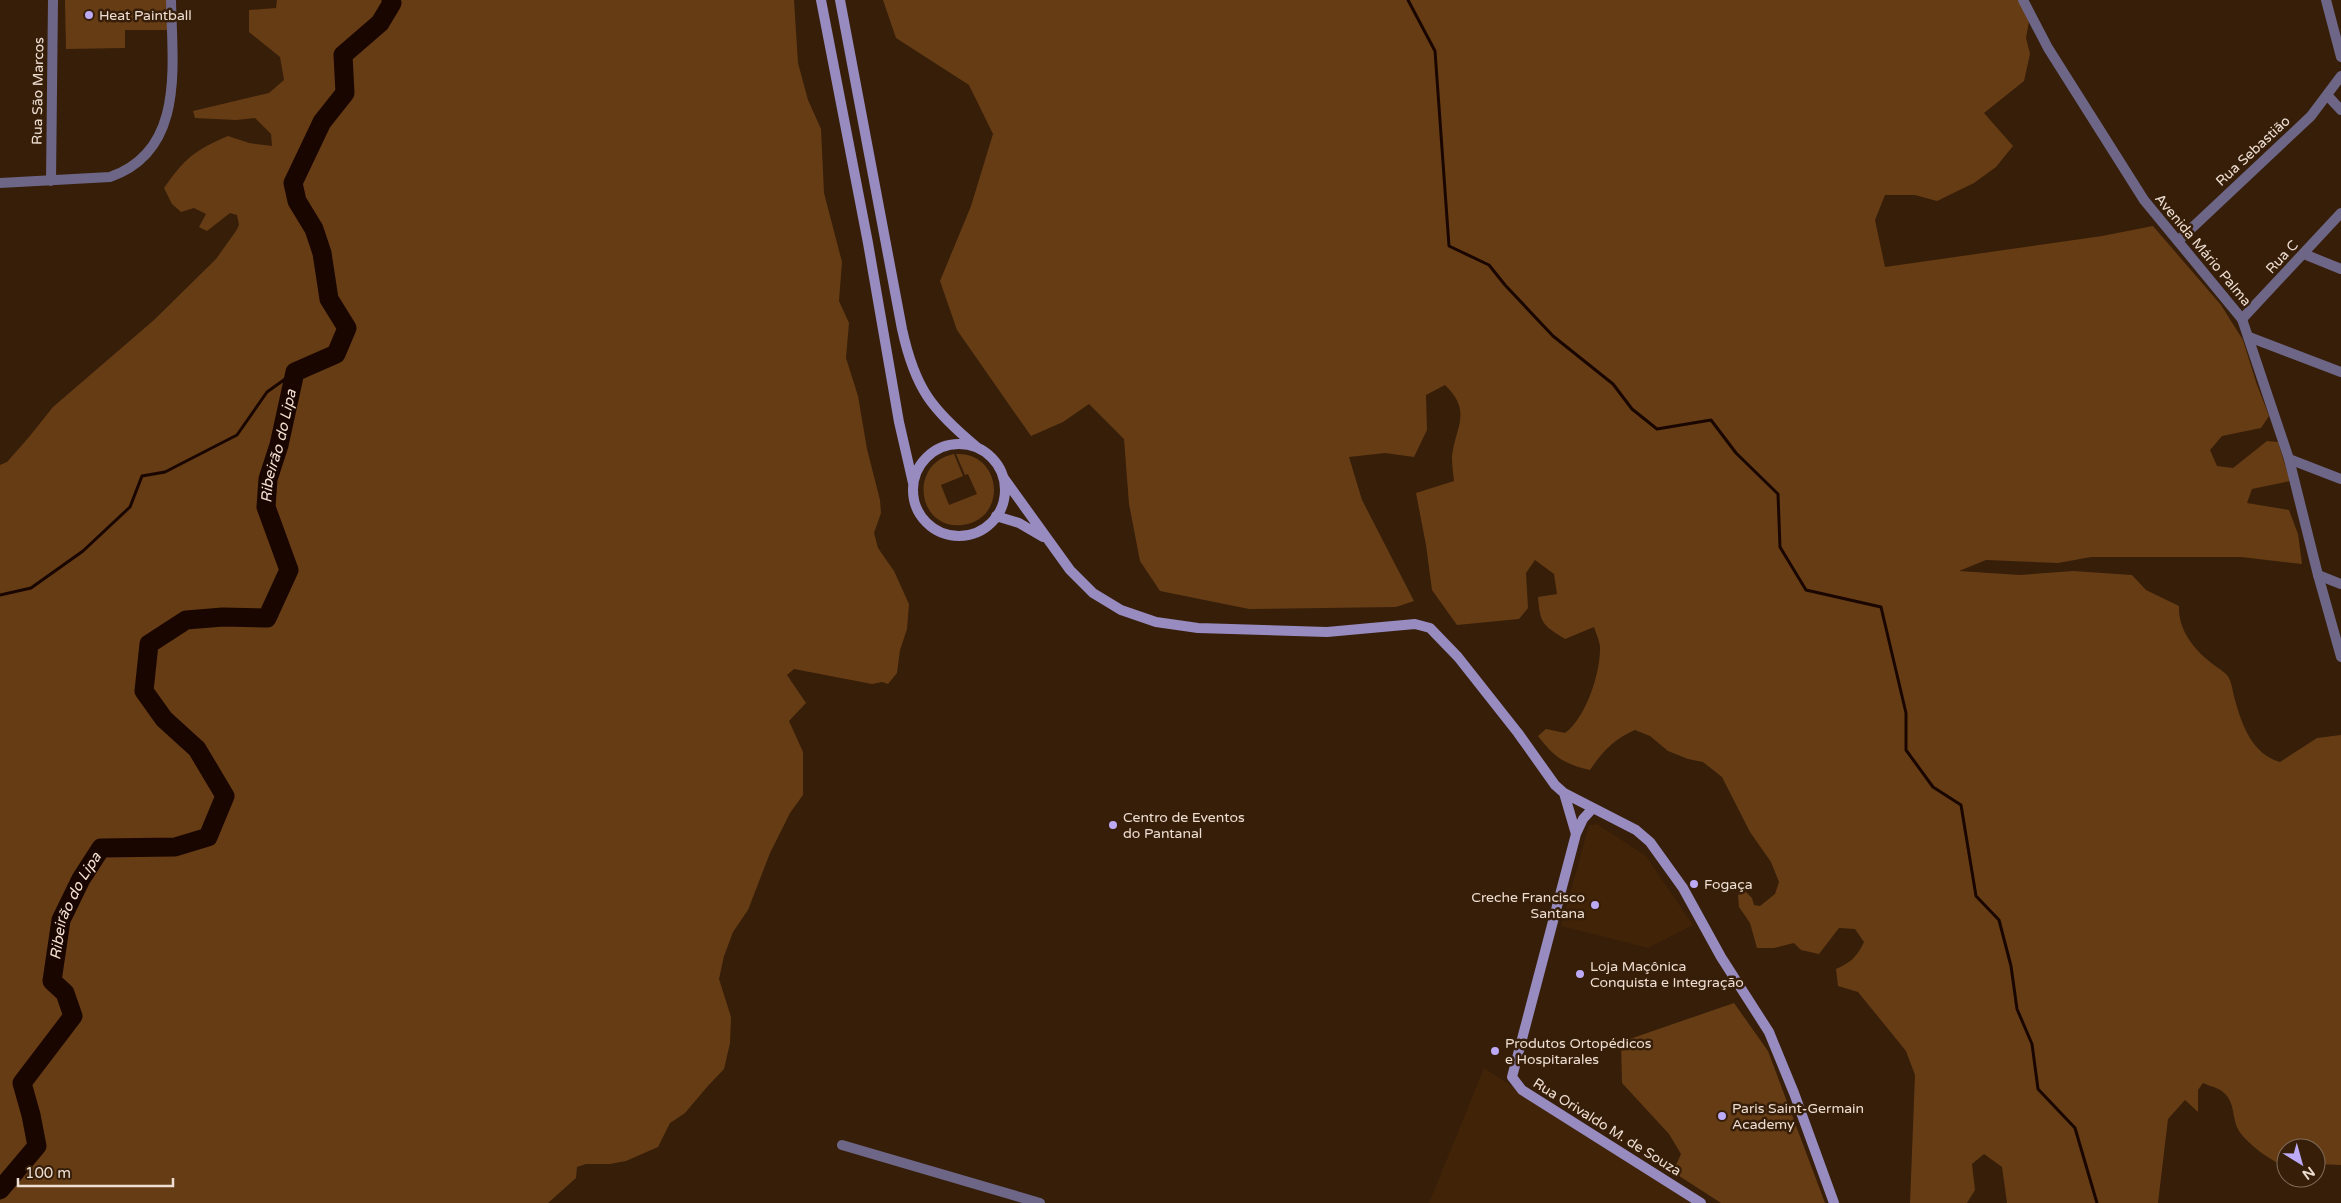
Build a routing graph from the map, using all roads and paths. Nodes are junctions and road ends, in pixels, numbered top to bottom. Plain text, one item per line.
1 (53, 0) edge
2 (171, 0) edge
3 (821, 0) edge
4 (840, 0) edge
5 (2023, 0) edge
6 (2326, 0) edge
7 (2341, 57) edge
8 (2341, 76) edge
9 (2326, 95) junction
10 (2341, 110) edge
11 (51, 181) junction
12 (0, 183) edge
13 (2341, 213) edge
14 (2178, 241) junction
15 (2304, 254) junction
16 (2341, 269) edge
17 (2242, 319) junction
18 (2249, 338) junction
19 (2341, 372) edge
20 (978, 448) junction
21 (2288, 459) junction
22 (1003, 478) junction
23 (2341, 479) edge
24 (913, 483) junction
25 (996, 516) junction
26 (1046, 539) junction
27 (2318, 575) junction
28 (2341, 584) edge
29 (2341, 657) edge
30 (1564, 794) junction
31 (1593, 808) junction
32 (1576, 834) junction
33 (842, 1145) dead end
34 (1040, 1203) edge
35 (1701, 1203) edge
36 (1834, 1203) edge

1 - 11 street, Rua São Marcos
2 - 11 street
3 - 24 main road
4 - 20 main road
5 - 14 street, Avenida Mário Palma
6 - 7 street
8 - 9 street, Rua Sebastião
9 - 10 street
9 - 14 street, Rua Sebastião
11 - 12 street
13 - 15 street, Rua C
14 - 17 street, Avenida Mário Palma
15 - 16 street
15 - 17 street, Rua C
17 - 18 street, Avenida Mário Palma
18 - 19 street
18 - 21 street, Avenida Mário Palma
20 - 22 main road
20 - 24 main road
21 - 23 street
21 - 27 street, Avenida Mário Palma
22 - 25 main road
22 - 26 main road
24 - 25 main road
25 - 26 main road
26 - 30 main road
27 - 28 street
27 - 29 street, Avenida Mário Palma
30 - 31 main road
30 - 32 main road
31 - 32 main road, Rua Orivaldo M. de Souza
31 - 36 main road
32 - 35 main road, Rua Orivaldo M. de Souza
33 - 34 street

